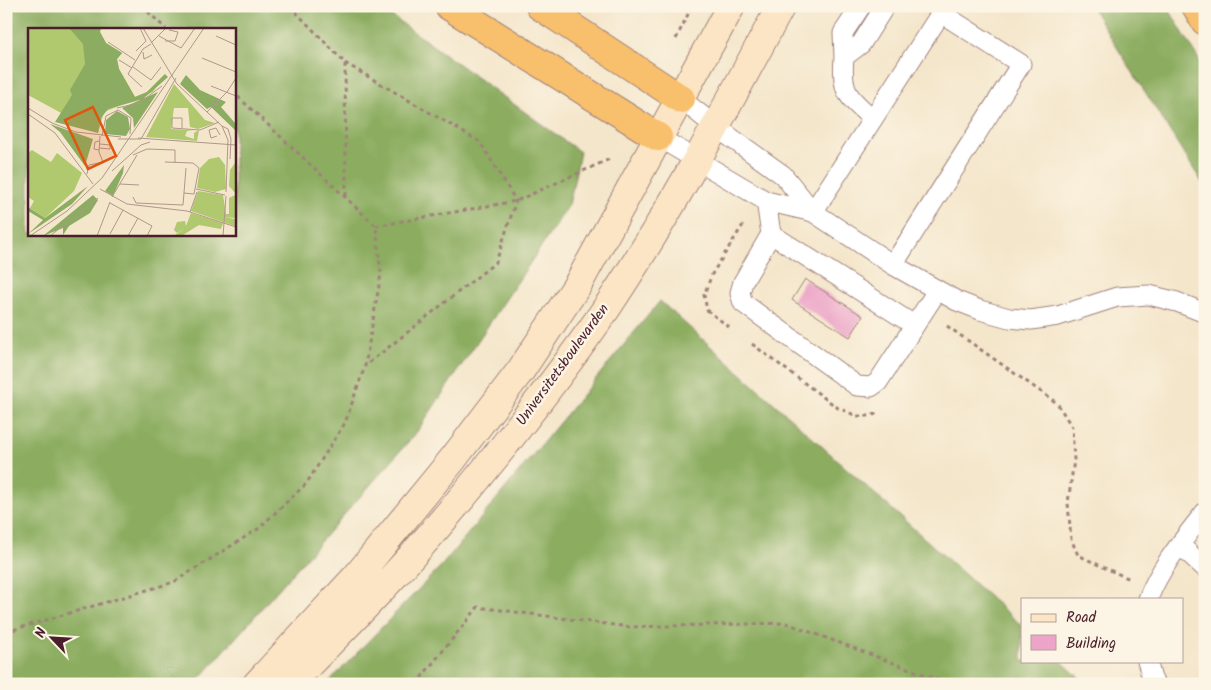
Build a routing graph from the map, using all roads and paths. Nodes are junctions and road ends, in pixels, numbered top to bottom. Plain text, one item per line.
1 (142, 6) edge
2 (290, 6) edge
3 (449, 6) edge
4 (540, 6) edge
5 (692, 6) edge
6 (731, 6) edge
7 (781, 6) edge
8 (861, 6) edge
9 (885, 6) edge
10 (1196, 6) edge
11 (936, 10) edge
12 (690, 11) dead end
13 (1205, 21) edge
14 (165, 28) edge
15 (844, 57) junction
16 (345, 63) junction
17 (235, 94) edge
18 (681, 99) junction
19 (873, 119) junction
20 (716, 127) junction
21 (658, 138) junction
22 (696, 160) junction
23 (346, 199) junction
24 (516, 201) junction
25 (766, 201) junction
26 (813, 212) junction
27 (376, 226) junction
28 (771, 234) junction
29 (893, 265) junction
30 (937, 290) junction
31 (1205, 313) edge
32 (944, 324) dead end
33 (914, 325) junction
34 (365, 366) junction
35 (1205, 512) edge
36 (1180, 545) junction
37 (1205, 568) edge
38 (1150, 593) edge
39 (6, 632) edge
40 (1147, 662) edge
41 (258, 684) edge
42 (290, 684) edge
43 (416, 684) edge
44 (950, 684) edge
45 (1154, 684) edge

1 - 14 path
2 - 16 path
3 - 21 highway
4 - 18 highway
5 - 12 path
6 - 18 main road, Universitetsboulevarden
7 - 20 main road, Universitetsboulevarden
8 - 15 lane
9 - 15 lane
10 - 13 highway
11 - 19 lane
11 - 29 lane
15 - 19 lane
16 - 23 path
16 - 24 path
17 - 23 path
18 - 20 lane
18 - 21 main road, Universitetsboulevarden
19 - 26 lane
20 - 22 main road, Universitetsboulevarden
20 - 26 lane
21 - 22 lane
21 - 24 path
21 - 41 main road, Universitetsboulevarden
22 - 25 lane
22 - 42 main road, Universitetsboulevarden
23 - 27 path
24 - 27 path
24 - 34 path
25 - 26 lane
25 - 28 lane
26 - 29 lane
27 - 34 path
28 - 33 lane
28 - 33 lane
29 - 30 lane
30 - 31 lane
30 - 33 lane
32 - 38 path
34 - 39 path
35 - 36 lane
36 - 37 lane
36 - 38 lane
40 - 45 lane
43 - 44 path

